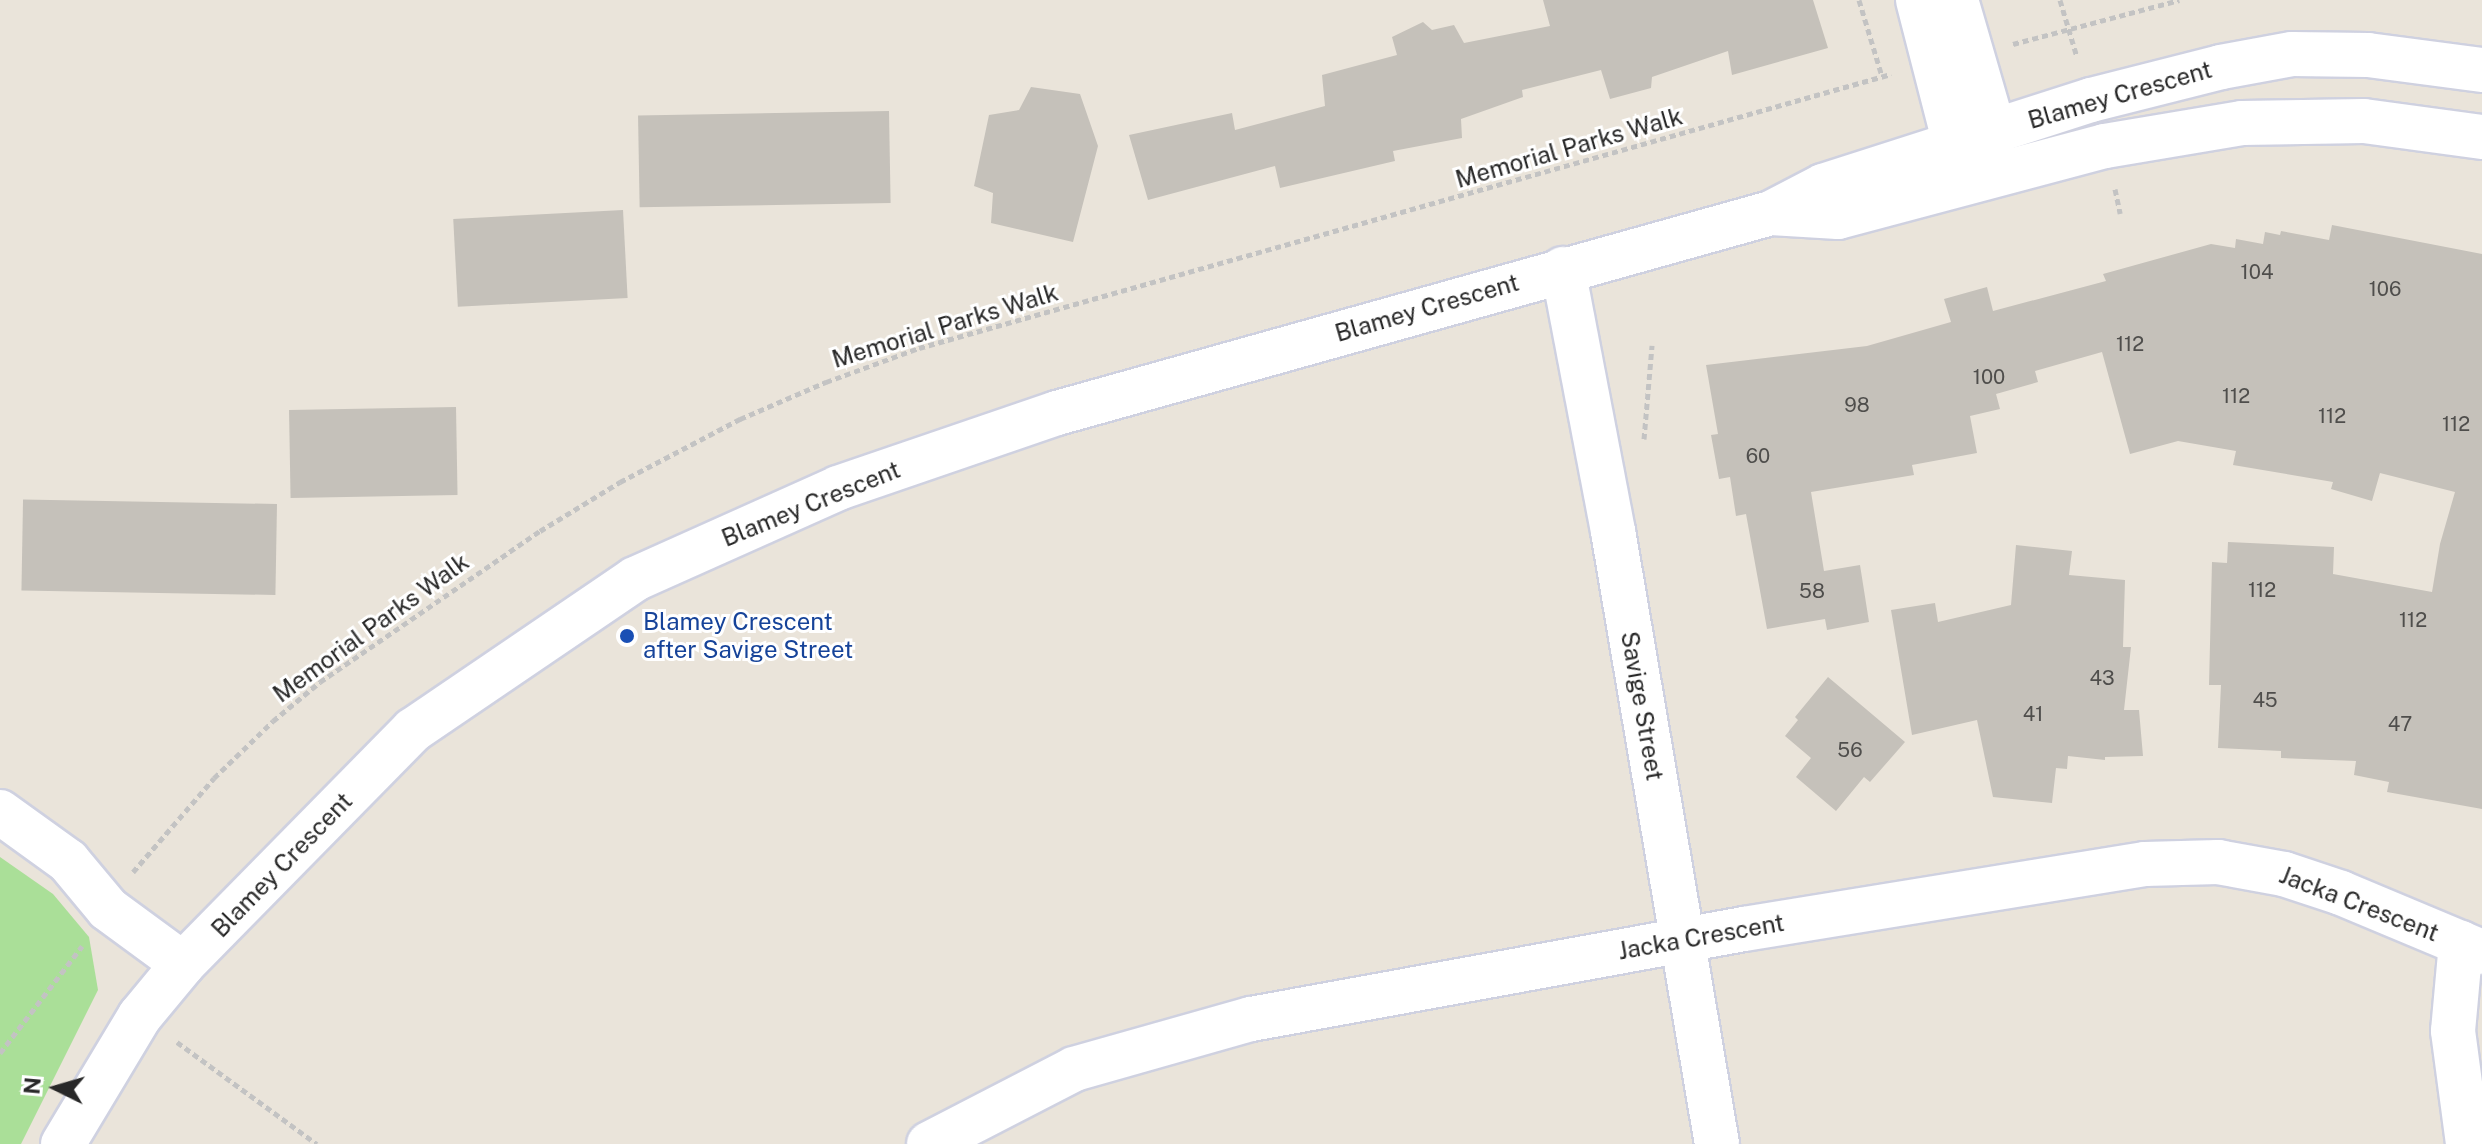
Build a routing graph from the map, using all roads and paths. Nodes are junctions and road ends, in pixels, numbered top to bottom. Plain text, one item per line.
1 (1859, 0) edge
2 (1918, 0) edge
3 (1956, 0) edge
4 (2060, 0) edge
5 (2179, 0) edge
6 (2068, 29) junction
7 (2003, 47) dead end
8 (2273, 57) junction
9 (1898, 72) dead end
10 (2481, 72) edge
11 (1882, 76) junction
12 (2279, 120) junction
13 (2482, 137) edge
14 (1974, 138) junction
15 (1987, 177) junction
16 (1771, 213) junction
17 (1563, 269) junction
18 (0, 812) edge
19 (130, 877) dead end
20 (89, 937) dead end
21 (1682, 940) junction
22 (2472, 948) edge
23 (183, 964) junction
24 (140, 1016) junction
25 (0, 1053) edge
26 (63, 1144) edge
27 (317, 1144) edge
28 (929, 1144) edge
29 (1717, 1144) edge
30 (2468, 1144) edge

1 - 11 path
2 - 14 street
3 - 14 street
4 - 6 path
5 - 6 path
6 - 7 path
8 - 10 street, Blamey Crescent
8 - 12 street
8 - 14 street, Blamey Crescent
9 - 11 path, Memorial Parks Walk
11 - 19 path, Memorial Parks Walk
12 - 13 street, Blamey Crescent
12 - 15 street, Blamey Crescent
14 - 15 street
14 - 16 street, Blamey Crescent
15 - 16 street, Blamey Crescent
16 - 17 street, Blamey Crescent
17 - 21 street, Savige Street
17 - 23 street, Blamey Crescent
18 - 23 street
20 - 25 path
21 - 22 street, Jacka Crescent
21 - 28 street, Jacka Crescent
21 - 29 street, Savige Street
22 - 30 street
23 - 24 street, Blamey Crescent
24 - 26 street, Blamey Crescent
24 - 27 path

